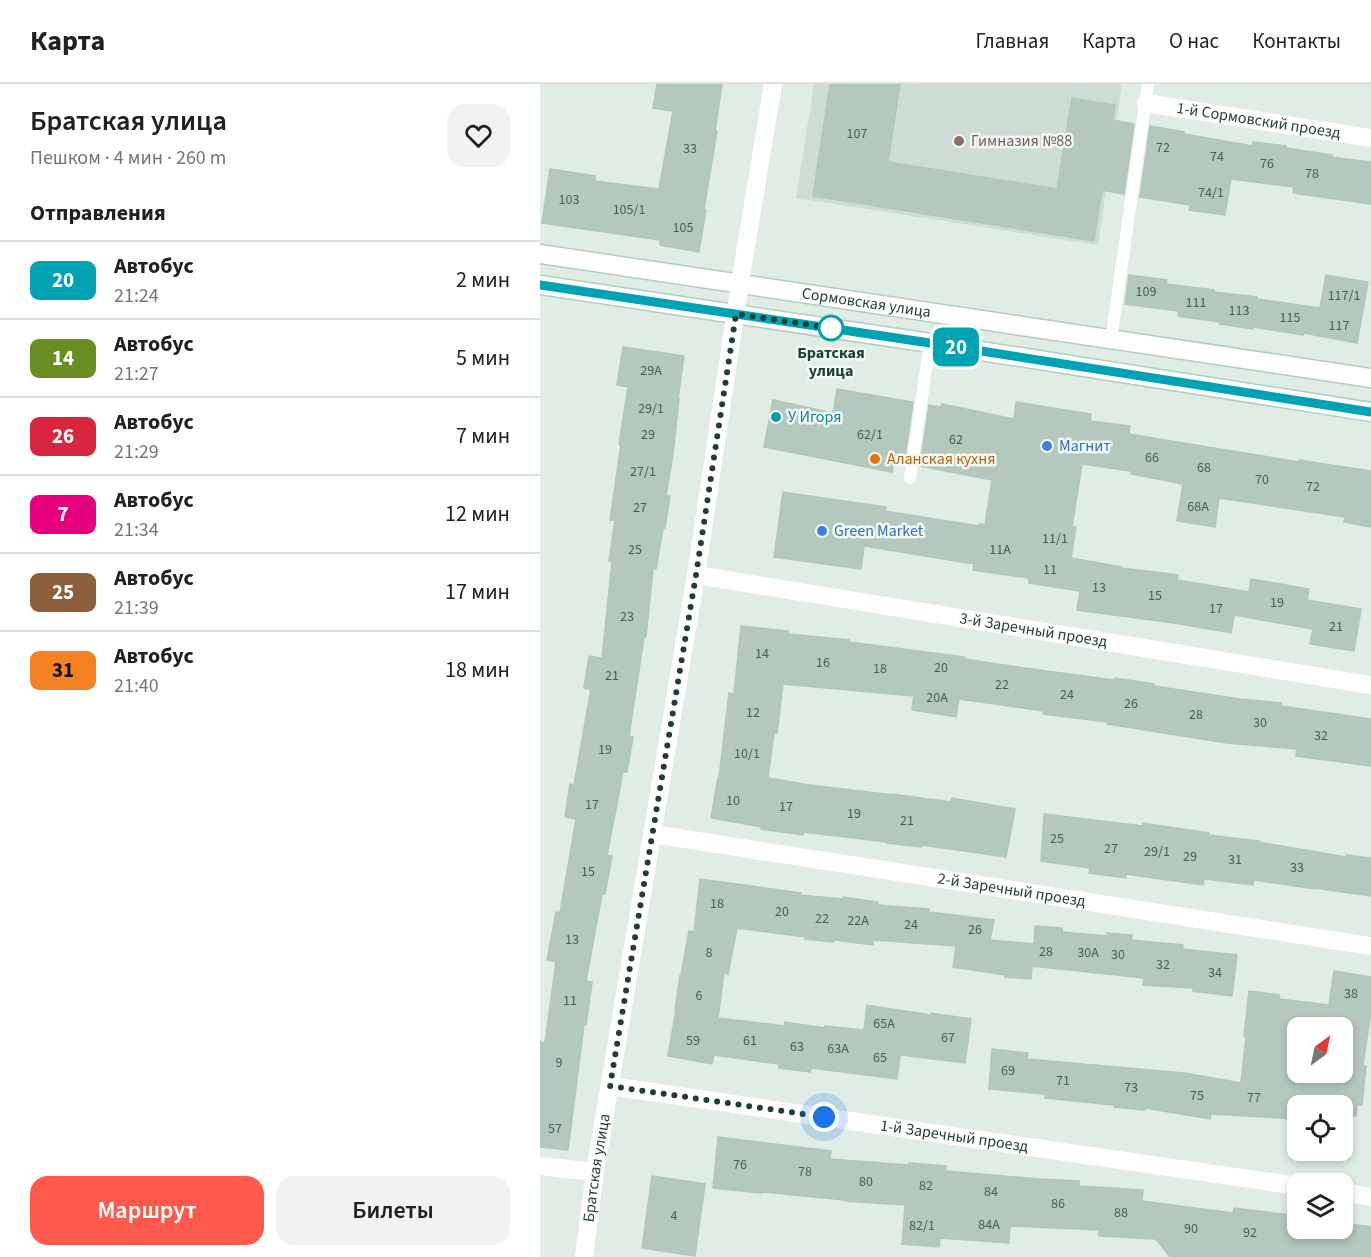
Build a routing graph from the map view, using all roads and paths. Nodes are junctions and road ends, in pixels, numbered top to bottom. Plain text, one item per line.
1 (773, 84) edge
2 (1148, 84) edge
3 (1146, 104) junction
4 (1371, 138) edge
5 (540, 254) edge
6 (740, 283) junction
7 (540, 285) edge
8 (736, 314) junction
9 (1111, 340) junction
10 (930, 343) junction
11 (1371, 378) edge
12 (1371, 412) edge
13 (910, 478) dead end
14 (696, 575) junction
15 (1371, 685) edge
16 (653, 834) junction
17 (1371, 946) edge
18 (610, 1086) junction
19 (540, 1166) edge
20 (595, 1172) junction
21 (1287, 1184) edge
22 (1353, 1194) edge
23 (1371, 1197) edge
24 (584, 1257) edge

1 - 6 street, Братская улица
2 - 3 lane
3 - 4 street, 1-й Сормовский проезд
3 - 9 lane
5 - 6 street, Сормовская улица
6 - 8 street, Братская улица
6 - 9 street, Сормовская улица
7 - 8 street, Сормовская улица
8 - 10 street, Сормовская улица
8 - 14 street, Братская улица
9 - 11 street, Сормовская улица
10 - 12 street, Сормовская улица
10 - 13 lane
14 - 15 street, 3-й Заречный проезд
14 - 16 street, Братская улица
16 - 17 street, 2-й Заречный проезд
16 - 18 street, Братская улица
18 - 20 street, Братская улица
18 - 21 street, 1-й Заречный проезд
19 - 20 street
20 - 24 street, Братская улица
22 - 23 street

